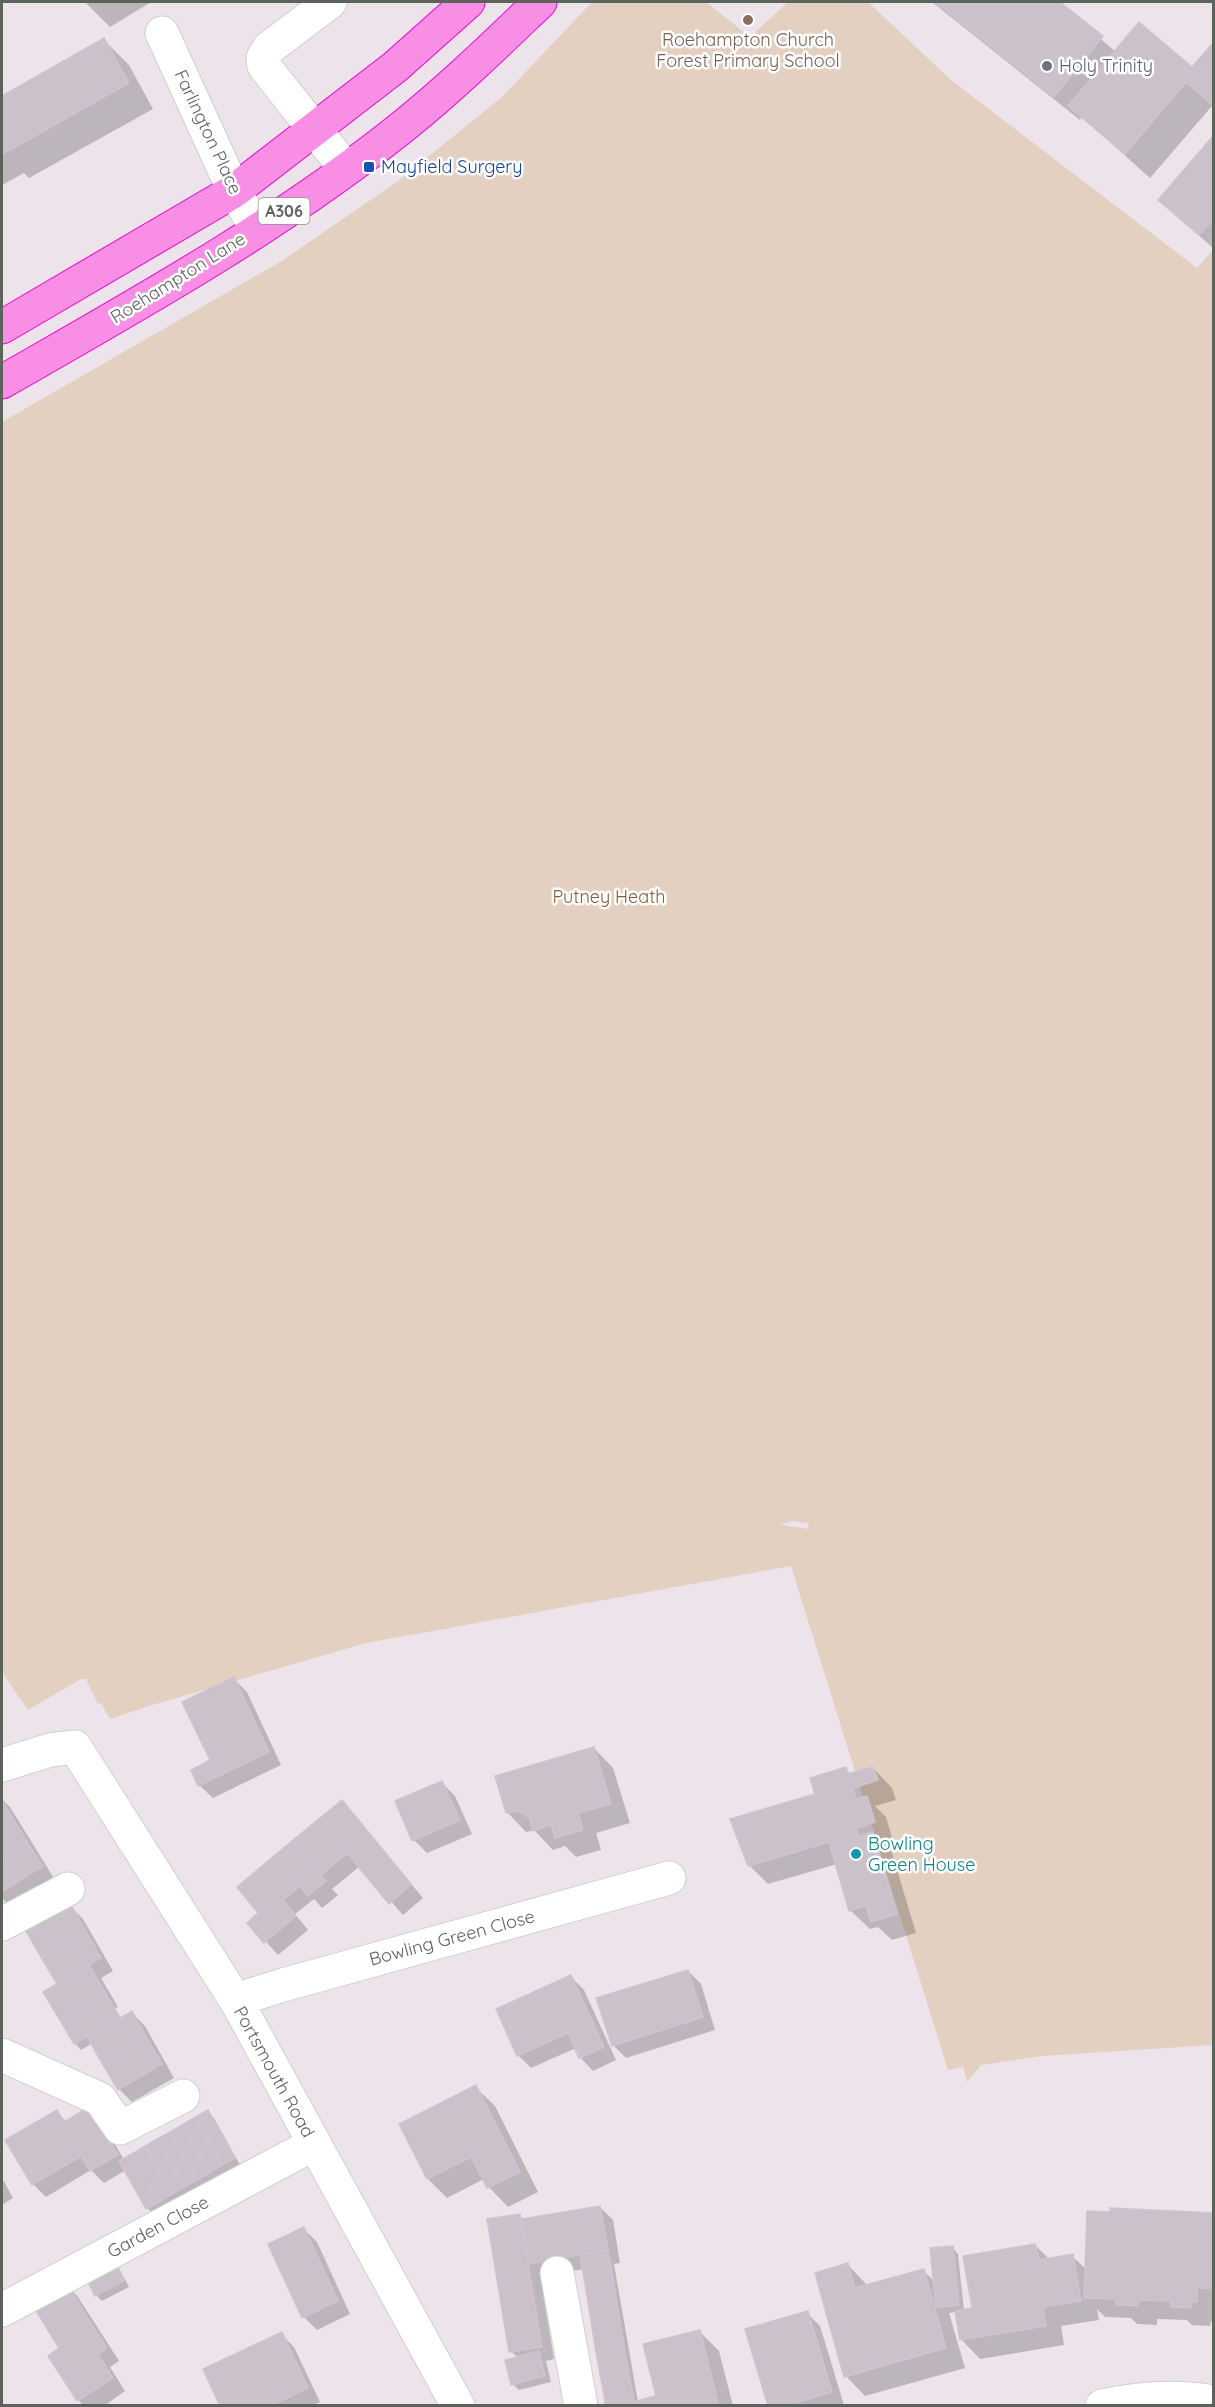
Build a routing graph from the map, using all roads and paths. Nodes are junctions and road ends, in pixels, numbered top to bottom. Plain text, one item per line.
1 (330, 2) edge
2 (468, 2) edge
3 (540, 2) edge
4 (162, 33) dead end
5 (316, 129) junction
6 (346, 169) junction
7 (234, 191) junction
8 (257, 229) junction
9 (2, 327) edge
10 (2, 382) edge
11 (2, 1765) edge
12 (669, 1878) dead end
13 (68, 1889) dead end
14 (2, 1924) edge
15 (238, 2004) junction
16 (2, 2055) edge
17 (183, 2096) dead end
18 (314, 2144) junction
19 (557, 2273) dead end
20 (2, 2310) edge
21 (1214, 2402) edge
22 (458, 2406) edge
23 (581, 2406) edge
24 (1102, 2406) edge

1 - 5 street
2 - 5 highway, A306
3 - 6 highway, Roehampton Lane / A306
4 - 7 street, Farlington Place
5 - 6 street
5 - 7 highway, A306
6 - 8 highway, Roehampton Lane / A306
7 - 8 street, Farlington Place
7 - 9 highway, A306
8 - 10 highway, Roehampton Lane / A306
11 - 15 street, Portsmouth Road
12 - 15 street, Bowling Green Close
13 - 14 street
15 - 18 street, Portsmouth Road
16 - 17 street
18 - 20 street, Garden Close
18 - 22 street, Portsmouth Road
19 - 23 street
21 - 24 street

